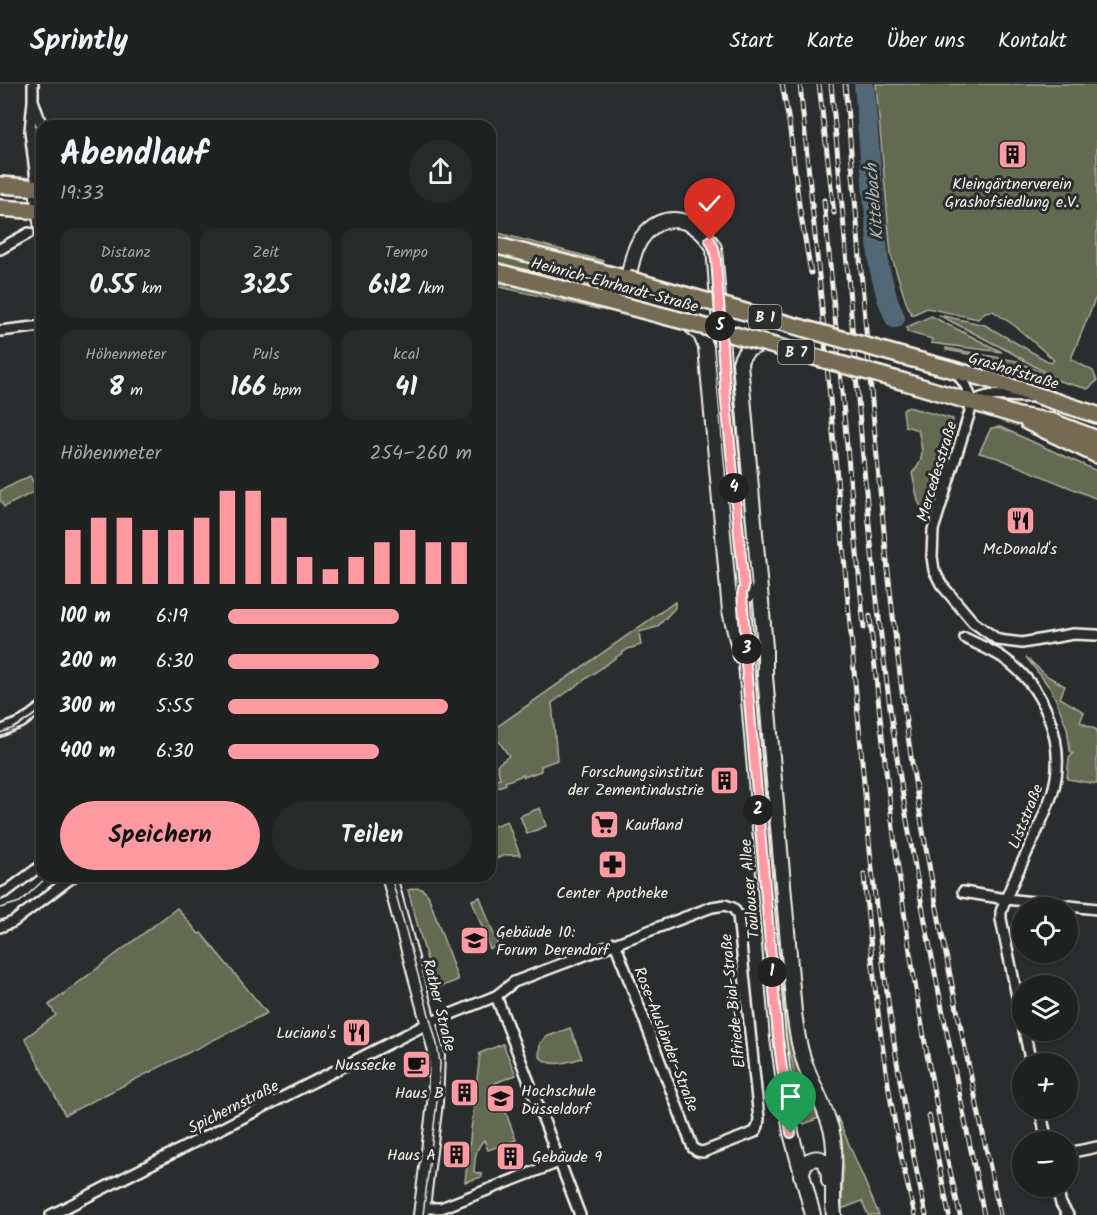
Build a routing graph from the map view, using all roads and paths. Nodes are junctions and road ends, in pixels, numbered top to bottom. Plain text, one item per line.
1 (33, 84) edge
2 (33, 101) junction
3 (40, 120) edge
4 (36, 165) edge
5 (0, 184) edge
6 (36, 188) edge
7 (0, 207) edge
8 (36, 211) edge
9 (35, 232) edge
10 (496, 246) edge
11 (0, 249) edge
12 (496, 272) edge
13 (624, 278) junction
14 (687, 322) junction
15 (36, 327) edge
16 (0, 331) edge
17 (764, 343) junction
18 (955, 370) junction
19 (1037, 395) junction
20 (973, 402) junction
21 (1097, 415) edge
22 (1018, 416) junction
23 (1097, 438) edge
24 (1097, 455) edge
25 (744, 587) junction
26 (1097, 635) edge
27 (965, 638) dead end
28 (746, 665) junction
29 (765, 676) junction
30 (36, 712) edge
31 (0, 731) edge
32 (36, 869) edge
33 (67, 882) edge
34 (391, 882) edge
35 (963, 892) dead end
36 (0, 894) edge
37 (1006, 899) junction
38 (1097, 909) edge
39 (0, 926) edge
40 (615, 944) junction
41 (1013, 975) edge
42 (496, 996) junction
43 (429, 1023) junction
44 (691, 1144) joint
45 (1097, 1147) edge
46 (1078, 1151) edge
47 (560, 1162) junction
48 (801, 1175) junction
49 (832, 1196) junction
50 (1059, 1197) edge
51 (421, 1211) edge
52 (51, 1215) edge
53 (580, 1215) edge
54 (813, 1215) edge
55 (834, 1215) edge
56 (1068, 1215) edge

1 - 2 street
2 - 3 street
2 - 4 street
5 - 6 main road
7 - 8 main road
9 - 11 street
10 - 13 main road, Heinrich-Ehrhardt-Straße / B 1
12 - 14 main road, Heinrich-Ehrhardt-Straße / B 7
13 - 18 main road, Heinrich-Ehrhardt-Straße / B 1, bridge
13 - 25 main road
14 - 17 main road, Heinrich-Ehrhardt-Straße / B 7, bridge
14 - 28 main road
15 - 16 street
17 - 20 main road, Heinrich-Ehrhardt-Straße / B 7, bridge
17 - 29 main road
18 - 19 main road, Grashofstraße / B 1
18 - 20 street
19 - 20 street
19 - 21 main road, Grashofstraße / B 1
20 - 22 main road, B 7
20 - 26 street, Mercedesstraße
22 - 23 main road, B 7
22 - 24 main road
25 - 28 main road
25 - 29 main road
27 - 37 street, Liststraße
28 - 48 main road, Toulouser Allee
29 - 49 main road, Toulouser Allee
30 - 31 street
32 - 36 street
33 - 39 street
34 - 43 main road, Rather Straße
35 - 37 street
37 - 38 street
37 - 41 street, Liststraße
40 - 42 street, Elfriede-Bial-Straße
40 - 44 street, Rose-Ausländer-Straße
40 - 44 street, Elfriede-Bial-Straße
42 - 43 street, Elfriede-Bial-Straße
42 - 47 street
43 - 51 main road, Rather Straße
43 - 52 street, Spichernstraße
45 - 46 street
47 - 51 street
47 - 53 street
48 - 49 main road
48 - 54 main road, Toulouser Allee
49 - 55 main road, Toulouser Allee
50 - 56 street

